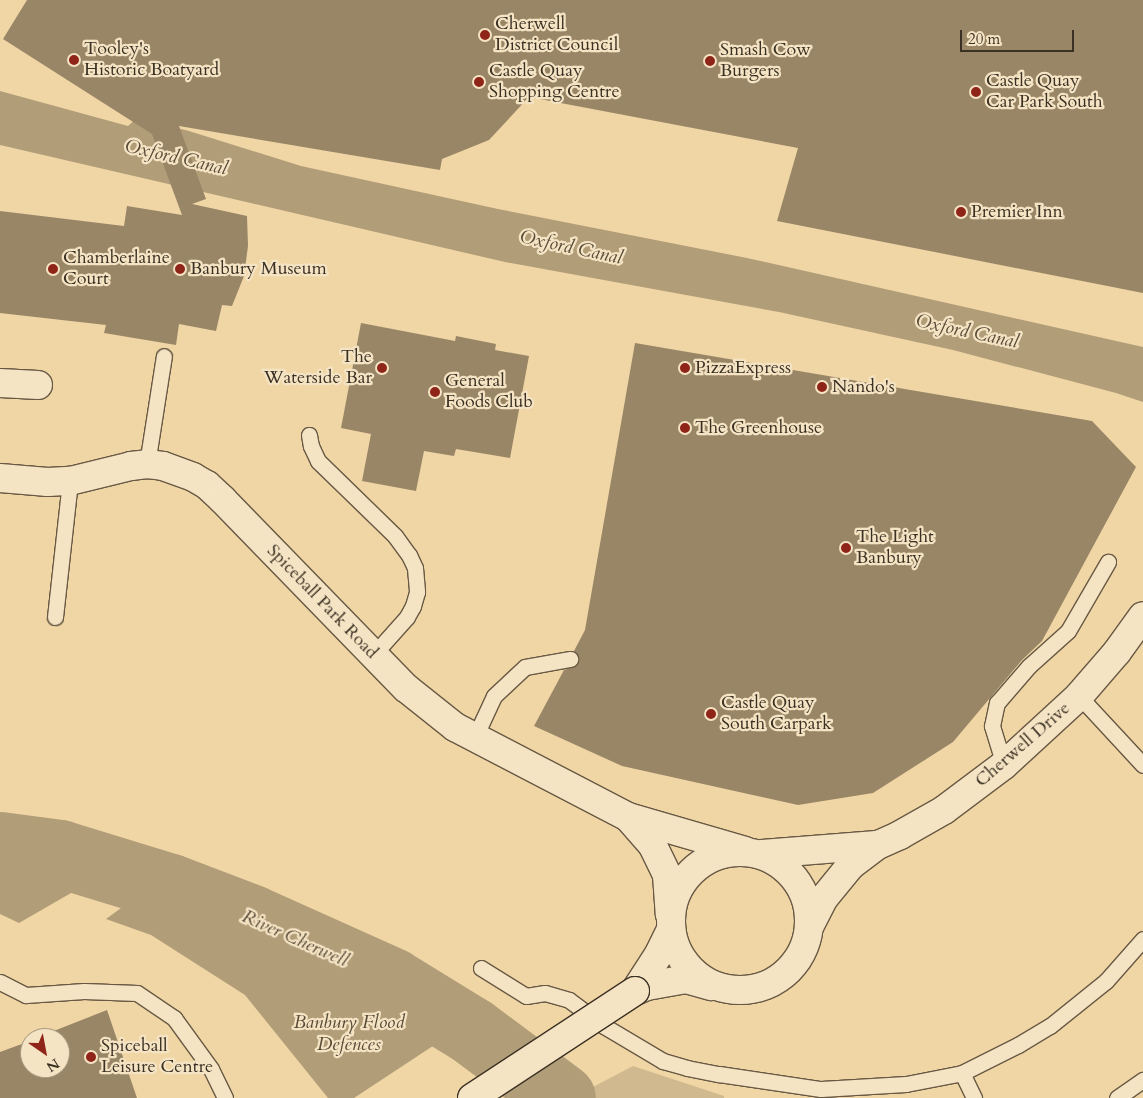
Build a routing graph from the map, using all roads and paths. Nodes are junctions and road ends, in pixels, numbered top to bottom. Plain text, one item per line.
1 (164, 356) dead end
2 (0, 382) edge
3 (38, 385) dead end
4 (309, 435) dead end
5 (147, 464) junction
6 (0, 478) edge
7 (70, 481) junction
8 (1108, 562) dead end
9 (1143, 616) edge
10 (55, 617) dead end
11 (374, 654) junction
12 (570, 659) dead end
13 (1079, 696) junction
14 (475, 737) junction
15 (1004, 765) junction
16 (1143, 765) edge
17 (628, 817) junction
18 (878, 845) junction
19 (754, 853) junction
20 (670, 921) junction
21 (809, 927) junction
22 (1143, 940) edge
23 (1133, 953) junction
24 (1143, 965) edge
25 (481, 968) dead end
26 (0, 982) edge
27 (724, 989) junction
28 (635, 991) junction
29 (962, 1074) junction
30 (1143, 1080) edge
31 (821, 1094) edge
32 (224, 1098) edge
33 (472, 1098) edge
34 (974, 1098) edge
35 (1117, 1098) edge

1 - 5 lane
2 - 3 street
4 - 11 lane
5 - 7 street, Spiceball Park Road
5 - 11 street, Spiceball Park Road
6 - 7 street, Spiceball Park Road
7 - 10 lane
8 - 15 lane
9 - 13 street, Cherwell Drive
11 - 14 street, Spiceball Park Road
12 - 14 lane
13 - 15 street, Cherwell Drive
13 - 16 lane
14 - 17 street, Spiceball Park Road
15 - 18 street, Cherwell Drive
17 - 19 street, Spiceball Park Road
17 - 20 street, Spiceball Park Road
18 - 19 street, Cherwell Drive
18 - 21 street, Cherwell Drive
19 - 20 street
19 - 21 street
20 - 27 street
20 - 28 street
21 - 27 street
22 - 23 lane
23 - 24 lane
23 - 29 lane
25 - 31 lane
26 - 32 lane
27 - 28 street
28 - 33 street, bridge
29 - 31 lane
29 - 34 lane
30 - 35 lane

